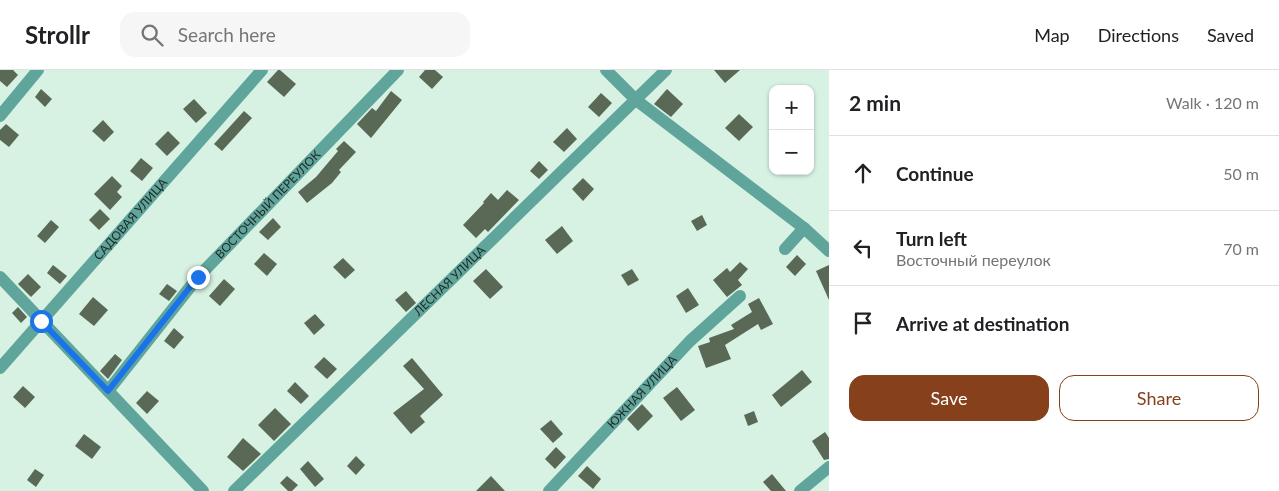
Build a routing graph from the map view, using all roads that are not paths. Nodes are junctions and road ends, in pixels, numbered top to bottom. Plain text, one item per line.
1 (38, 70) edge
2 (262, 70) edge
3 (398, 70) edge
4 (606, 70) edge
5 (666, 70) edge
6 (636, 100) junction
7 (0, 116) edge
8 (804, 228) junction
9 (785, 249) dead end
10 (829, 251) edge
11 (0, 277) edge
12 (740, 296) dead end
13 (41, 321) junction
14 (0, 368) edge
15 (108, 391) junction
16 (829, 467) edge
17 (203, 491) edge
18 (234, 491) edge
19 (549, 491) edge
20 (800, 491) edge

1 - 7 street
2 - 13 street, САДОВАЯ УЛИЦА
3 - 15 street, ВОСТОЧНЫЙ ПЕРЕУЛОК
4 - 6 street
5 - 6 street, ЛЕСНАЯ УЛИЦА
6 - 8 street
6 - 18 street, ЛЕСНАЯ УЛИЦА
8 - 9 street
8 - 10 street
11 - 13 street
12 - 19 street, ЮЖНАЯ УЛИЦА
13 - 14 street, САДОВАЯ УЛИЦА
13 - 15 street
15 - 17 street
16 - 20 street

